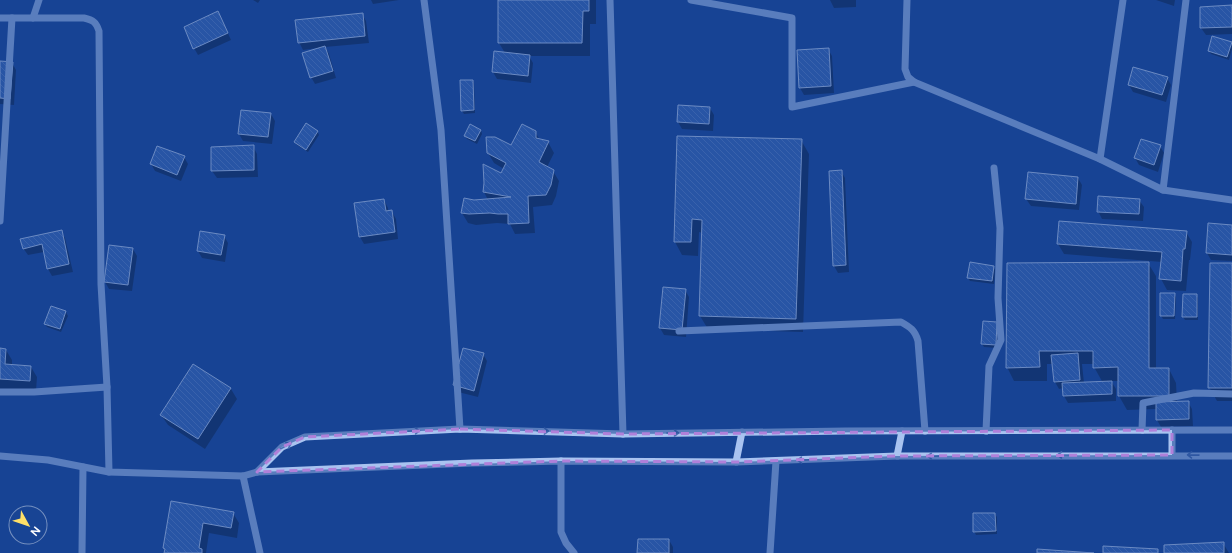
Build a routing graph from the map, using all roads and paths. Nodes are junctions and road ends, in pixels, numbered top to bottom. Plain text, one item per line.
1 (39, 0) edge
2 (424, 0) edge
3 (610, 0) edge
4 (691, 0) edge
5 (907, 0) edge
6 (1123, 0) edge
7 (1186, 0) edge
8 (0, 18) edge
9 (12, 18) junction
10 (33, 18) junction
11 (914, 82) junction
12 (1100, 159) junction
13 (994, 168) dead end
14 (1163, 190) junction
15 (1232, 200) edge
16 (0, 221) edge
17 (679, 331) dead end
18 (107, 387) junction
19 (0, 392) edge
20 (1232, 394) edge
21 (460, 429) junction
22 (925, 430) junction
23 (986, 430) junction
24 (1142, 430) junction
25 (1172, 430) junction
26 (1232, 430) edge
27 (902, 431) junction
28 (742, 432) junction
29 (624, 434) junction
30 (1172, 455) junction
31 (0, 456) edge
32 (897, 456) junction
33 (1232, 456) edge
34 (561, 461) junction
35 (776, 461) junction
36 (736, 462) junction
37 (83, 467) junction
38 (109, 472) junction
39 (257, 472) junction
40 (242, 476) junction
41 (82, 553) edge
42 (260, 553) edge
43 (574, 553) edge
44 (770, 553) edge

1 - 10 street
2 - 21 street
3 - 29 street
4 - 11 street
5 - 11 street
6 - 12 street
7 - 14 street
8 - 9 street
9 - 10 street
9 - 16 street
10 - 18 street
11 - 12 street
12 - 14 street
13 - 23 street
14 - 15 street
17 - 22 street
18 - 19 street
18 - 38 street
20 - 24 street
21 -> 29 street
39 -> 21 street
22 - 23 street
22 - 27 street
23 - 24 street
24 - 25 street
25 - 26 street
25 - 30 street
27 - 28 street
27 - 32 street
29 -> 28 street
28 - 36 street
30 -> 32 street
33 -> 30 street
31 - 37 street
32 -> 35 street
34 - 36 street
34 - 39 street
34 - 43 street
35 - 36 street
35 - 44 street
37 - 38 street
37 - 41 street
38 - 40 street
39 - 40 street
40 - 42 street

